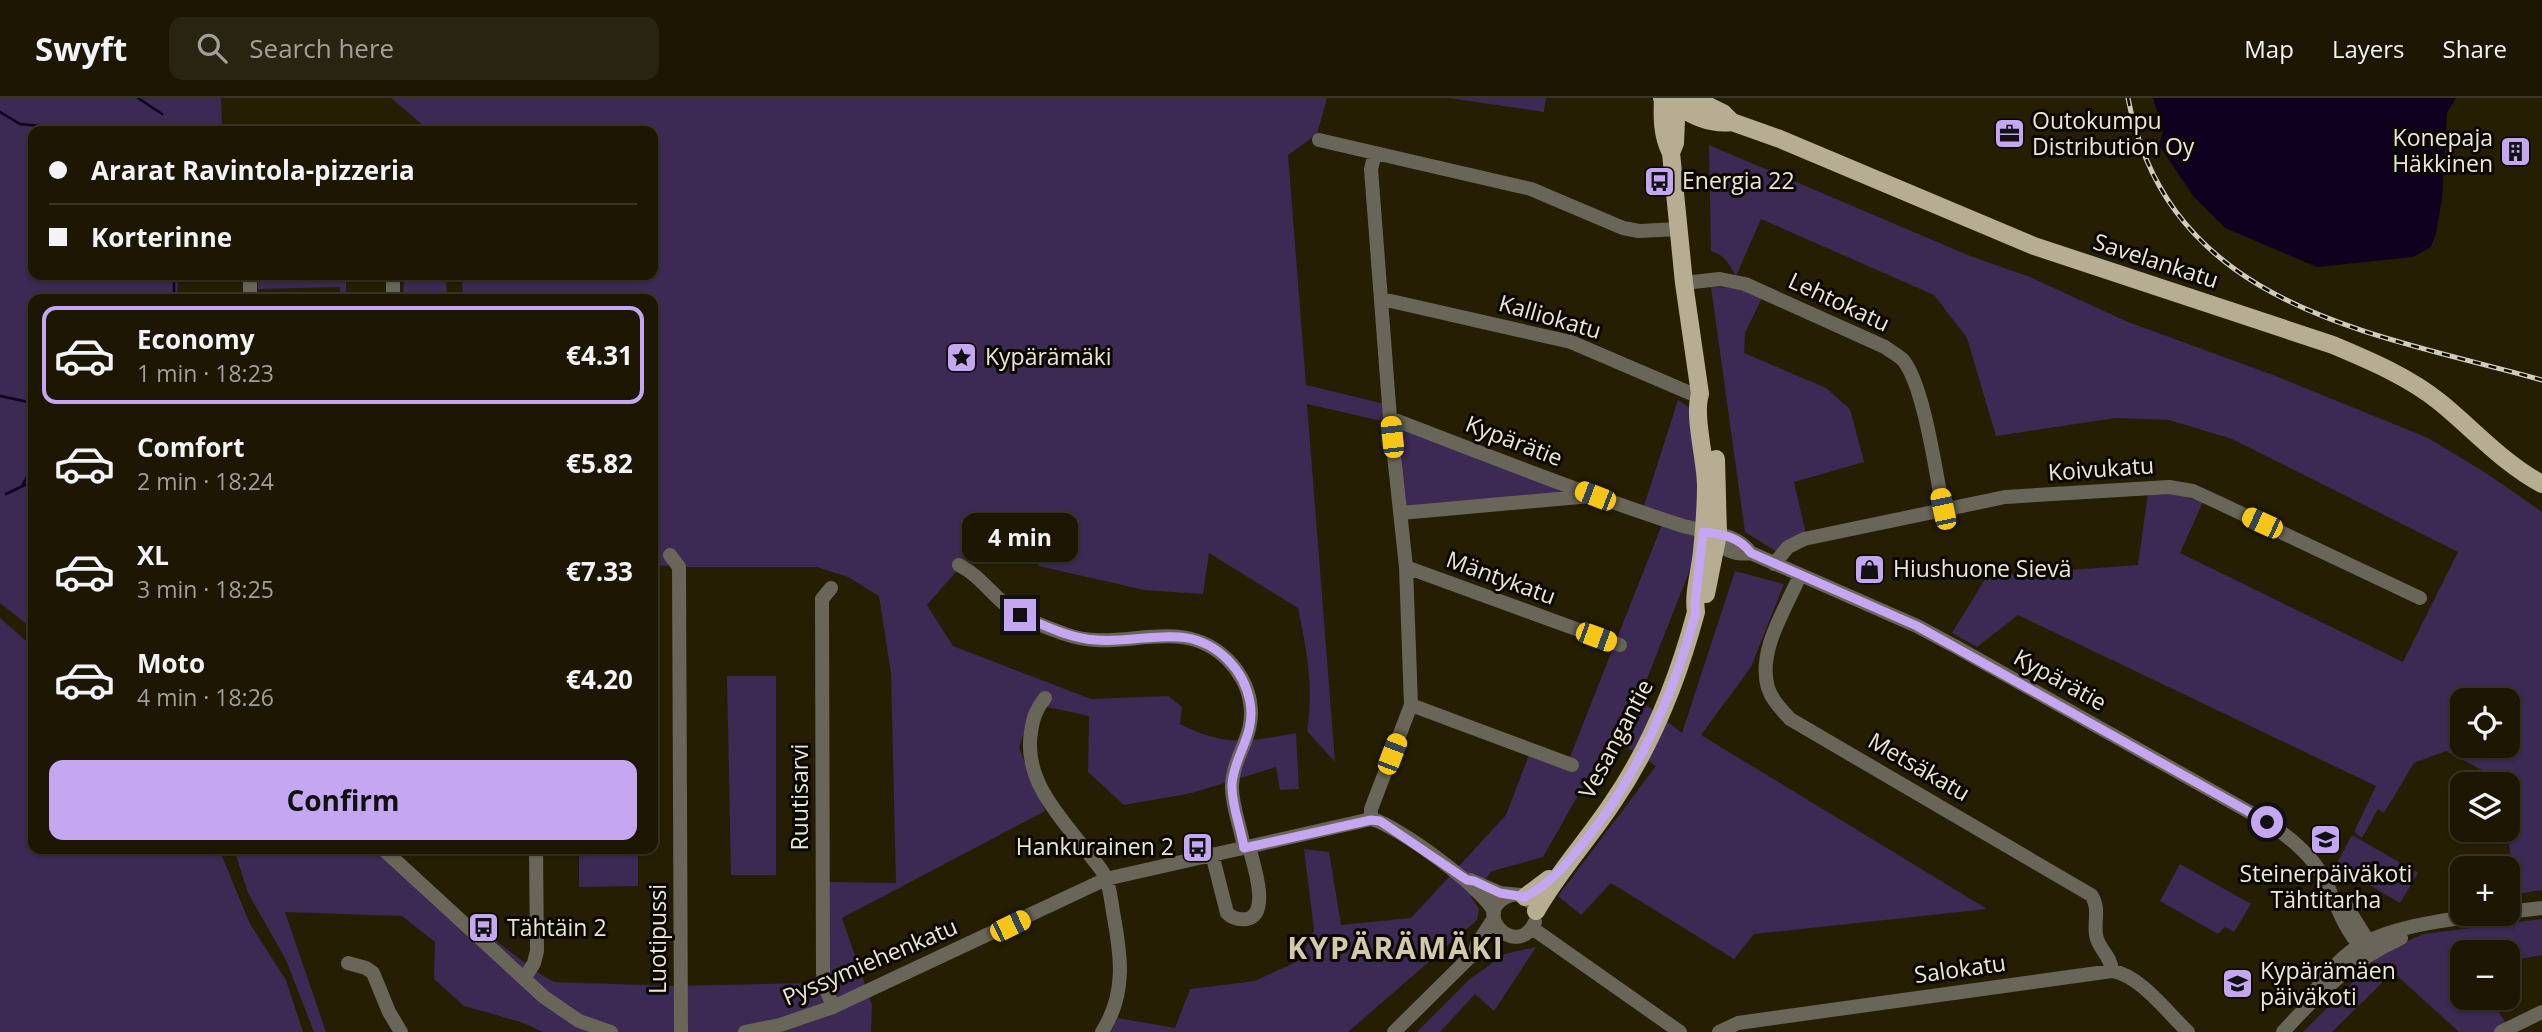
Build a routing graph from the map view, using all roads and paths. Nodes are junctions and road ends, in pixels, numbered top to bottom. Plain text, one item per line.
1 (1672, 99) edge
2 (1319, 139) dead end
3 (1375, 153) junction
4 (1679, 229) junction
5 (1684, 283) junction
6 (1382, 299) junction
7 (1700, 394) junction
8 (1390, 418) junction
9 (2542, 484) edge
10 (1595, 496) junction
11 (1943, 509) junction
12 (1401, 513) junction
13 (1713, 536) junction
14 (670, 555) dead end
15 (1774, 564) junction
16 (959, 565) dead end
17 (1406, 568) junction
18 (1800, 575) junction
19 (831, 588) dead end
20 (2420, 598) dead end
21 (1620, 645) dead end
22 (1045, 698) dead end
23 (1411, 705) junction
24 (1572, 765) dead end
25 (1371, 820) junction
26 (1247, 847) junction
27 (388, 854) edge
28 (536, 854) edge
29 (1212, 854) junction
30 (1107, 879) junction
31 (1467, 880) junction
32 (2542, 908) edge
33 (2520, 911) edge
34 (1530, 913) junction
35 (1494, 915) junction
36 (2450, 919) edge
37 (1506, 935) junction
38 (2365, 947) junction
39 (1475, 952) junction
40 (348, 963) dead end
41 (2112, 971) junction
42 (524, 979) junction
43 (834, 1007) junction
44 (2542, 1012) edge
45 (401, 1032) edge
46 (611, 1032) edge
47 (681, 1032) edge
48 (745, 1032) edge
49 (1102, 1032) edge
50 (1394, 1032) edge
51 (1680, 1032) edge
52 (1719, 1032) edge
53 (2188, 1032) edge
54 (2283, 1032) edge
55 (2501, 1032) edge

1 - 4 main road, Vesangantie
1 - 9 main road, Savelankatu
2 - 3 street
3 - 4 street
3 - 6 street
4 - 5 main road, Vesangantie
5 - 7 main road, Vesangantie
5 - 11 street, Lehtokatu
6 - 7 street, Kalliokatu
6 - 8 street
7 - 13 main road, Vesangantie
8 - 10 street, Kypärätie
8 - 12 street
10 - 12 street
10 - 13 street, Kypärätie
11 - 15 street, Koivukatu
11 - 20 street, Koivukatu
12 - 17 street
13 - 15 street, Kypärätie
13 - 34 main road, Vesangantie
14 - 47 street, Luotipussi
15 - 18 street, Kypärätie
16 - 26 street
17 - 21 street, Mäntykatu
17 - 23 street
18 - 38 street, Kypärätie
18 - 41 street, Metsäkatu
19 - 43 street, Ruutisarvi
22 - 30 street
23 - 24 street
23 - 25 street
25 - 26 street, Pyssymiehenkatu
25 - 31 street
26 - 29 street, Pyssymiehenkatu
26 - 29 street
27 - 42 street
28 - 42 street
29 - 30 street, Pyssymiehenkatu
30 - 43 street, Pyssymiehenkatu
30 - 49 street
31 - 34 street
31 - 35 street
32 - 33 street
34 - 35 street
34 - 37 street
34 - 51 street
35 - 37 street
35 - 39 street
36 - 38 street
37 - 39 street
38 - 54 street
39 - 50 street
40 - 45 street
41 - 52 street, Salokatu
41 - 53 street
42 - 46 street
43 - 48 street, Pyssymiehenkatu
44 - 55 street

